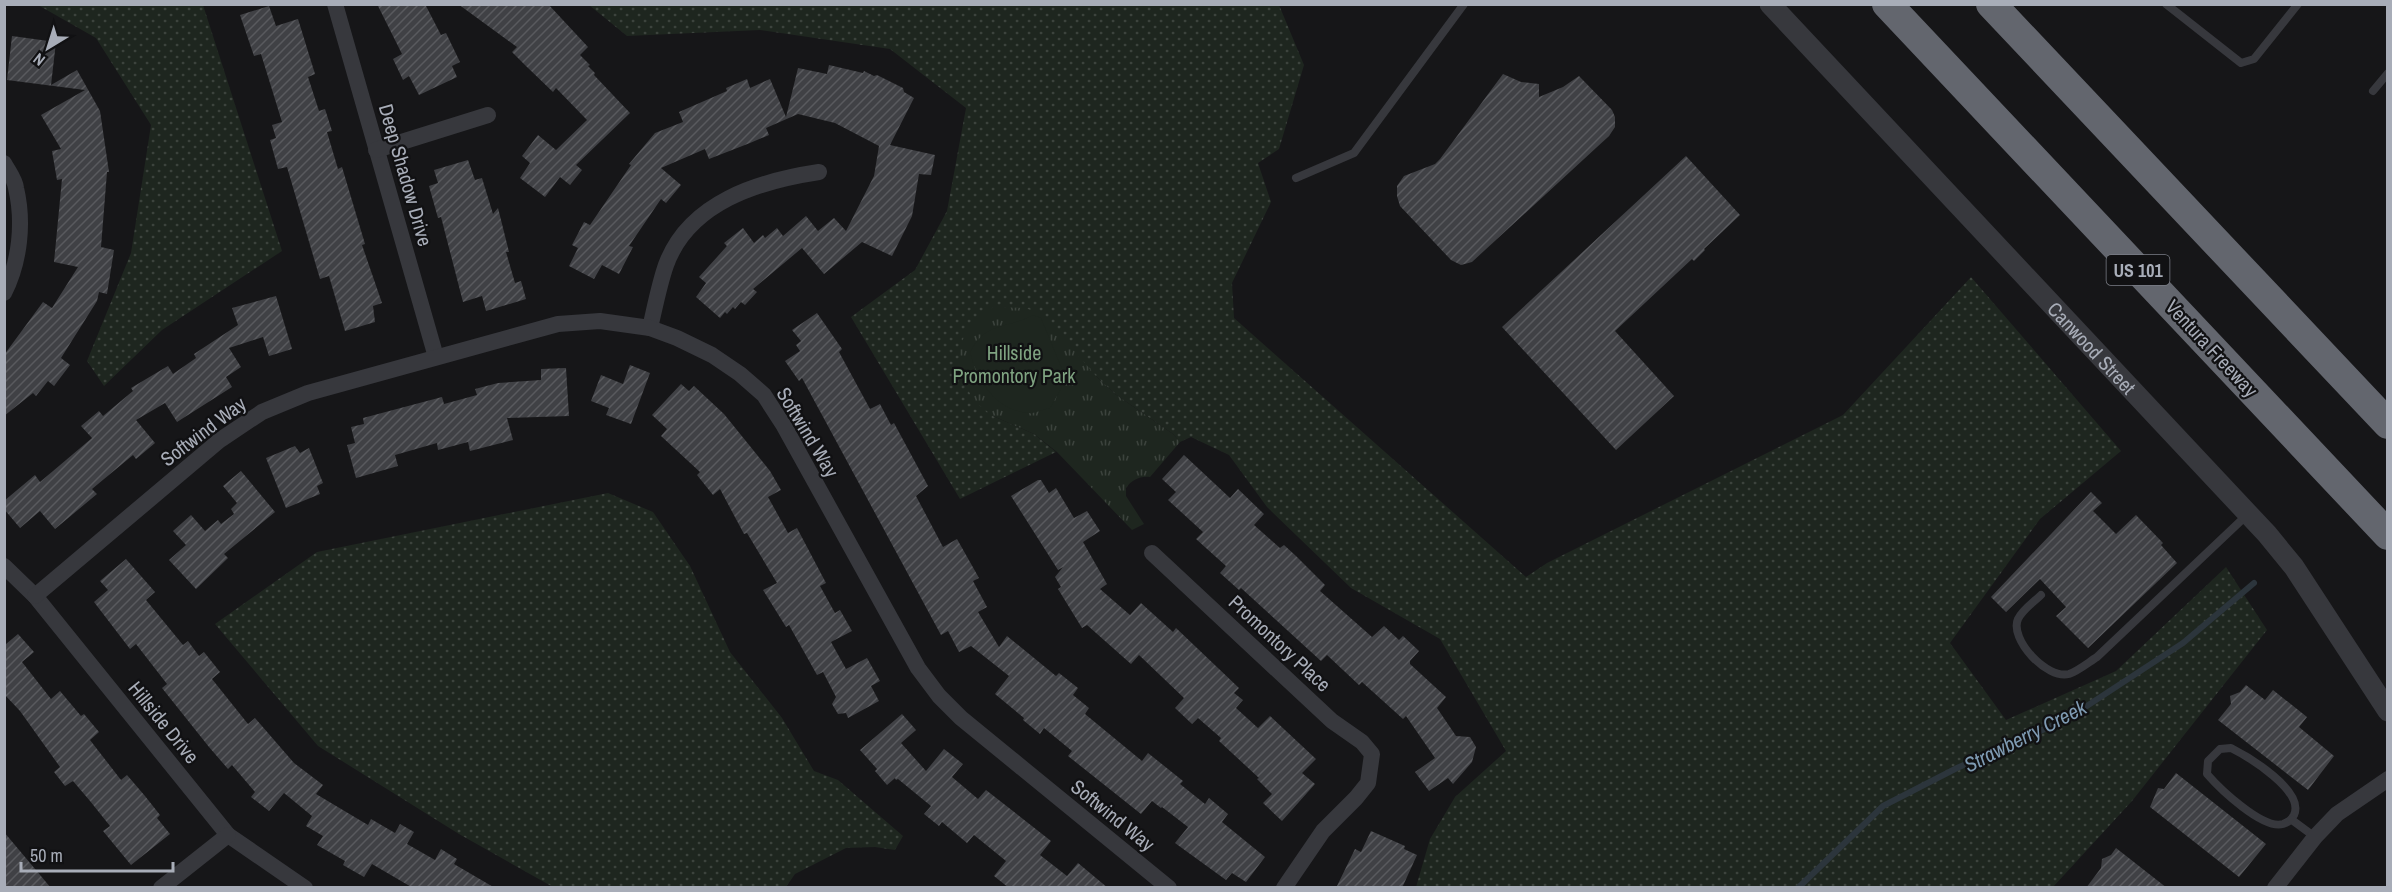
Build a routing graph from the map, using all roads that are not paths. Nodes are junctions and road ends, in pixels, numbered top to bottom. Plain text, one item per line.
1 (335, 4) edge
2 (1464, 4) edge
3 (1770, 4) edge
4 (1887, 4) edge
5 (1990, 4) edge
6 (2166, 4) edge
7 (2298, 4) edge
8 (2388, 73) edge
9 (2373, 91) dead end
10 (488, 115) dead end
11 (376, 150) junction
12 (4, 163) edge
13 (819, 172) dead end
14 (1296, 178) dead end
15 (4, 293) edge
16 (650, 328) junction
17 (436, 357) junction
18 (2388, 424) edge
19 (2248, 514) junction
20 (2388, 535) edge
21 (1152, 553) dead end
22 (4, 566) edge
23 (2042, 595) dead end
24 (35, 596) junction
25 (2388, 711) edge
26 (2388, 779) edge
27 (2292, 820) junction
28 (228, 835) junction
29 (2314, 837) junction
30 (161, 888) edge
31 (305, 888) edge
32 (1169, 888) edge
33 (1284, 888) edge
34 (2275, 888) edge

1 - 11 street, Deep Shadow Drive
2 - 14 lane
3 - 19 street, Canwood Street
4 - 20 highway, Ventura Freeway / US 101
5 - 18 highway
6 - 7 lane
8 - 9 lane
10 - 11 street
11 - 17 street, Deep Shadow Drive
12 - 15 street
13 - 16 street
16 - 17 street, Softwind Way
16 - 32 street, Softwind Way
17 - 24 street, Softwind Way
19 - 23 lane
19 - 25 street, Canwood Street
21 - 33 street, Promontory Place
22 - 24 street, Hillside Drive
24 - 28 street, Hillside Drive
26 - 29 street
27 - 27 lane
27 - 29 lane
28 - 30 street
28 - 31 street, Hillside Drive
29 - 34 street

